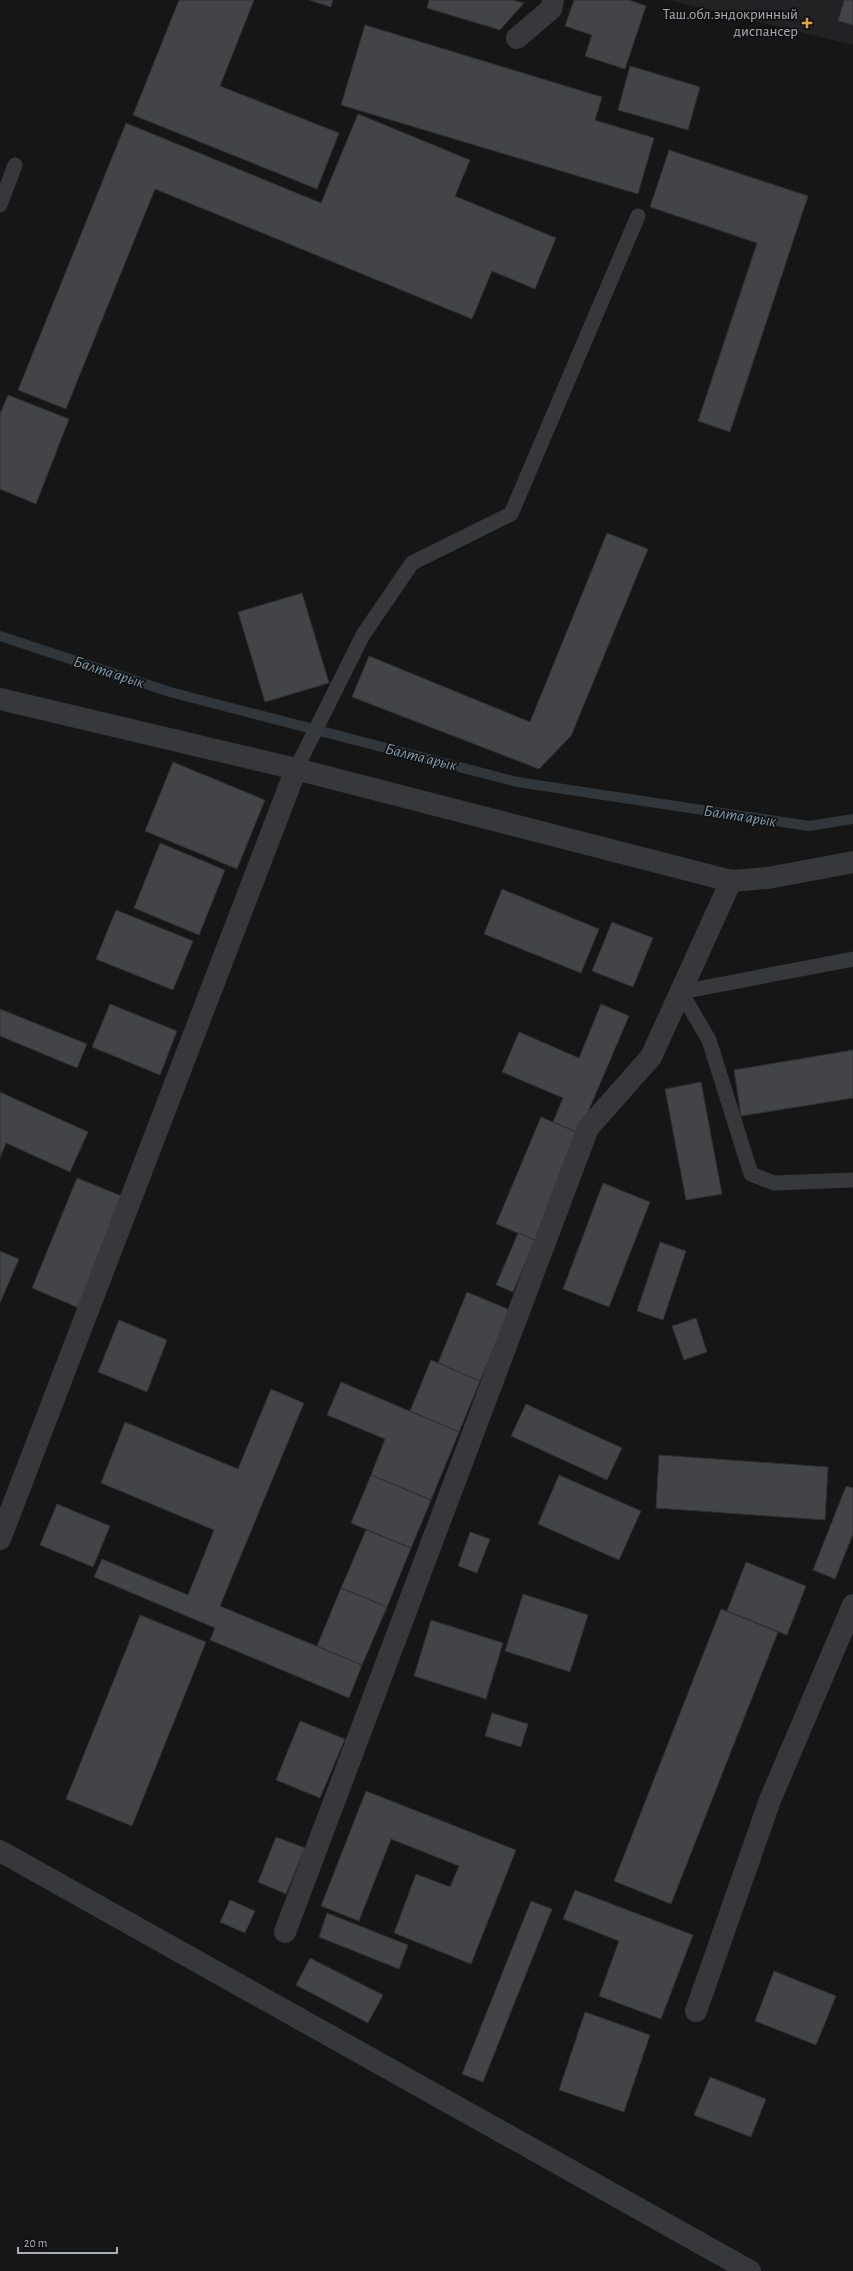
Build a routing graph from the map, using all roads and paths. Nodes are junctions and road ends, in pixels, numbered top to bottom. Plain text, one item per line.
1 (553, 0) edge
2 (517, 38) dead end
3 (15, 165) dead end
4 (0, 205) edge
5 (638, 216) dead end
6 (0, 699) edge
7 (296, 769) junction
8 (853, 862) edge
9 (731, 881) junction
10 (853, 959) edge
11 (681, 992) junction
12 (853, 1180) edge
13 (0, 1539) edge
14 (853, 1605) edge
15 (0, 1851) edge
16 (285, 1932) dead end
17 (696, 2011) dead end
18 (750, 2271) edge

1 - 2 street
3 - 4 lane
5 - 7 lane
6 - 7 street
7 - 9 street
7 - 13 street
8 - 9 street
9 - 11 street
10 - 11 lane
11 - 12 lane
11 - 16 street
14 - 17 street
15 - 18 street

